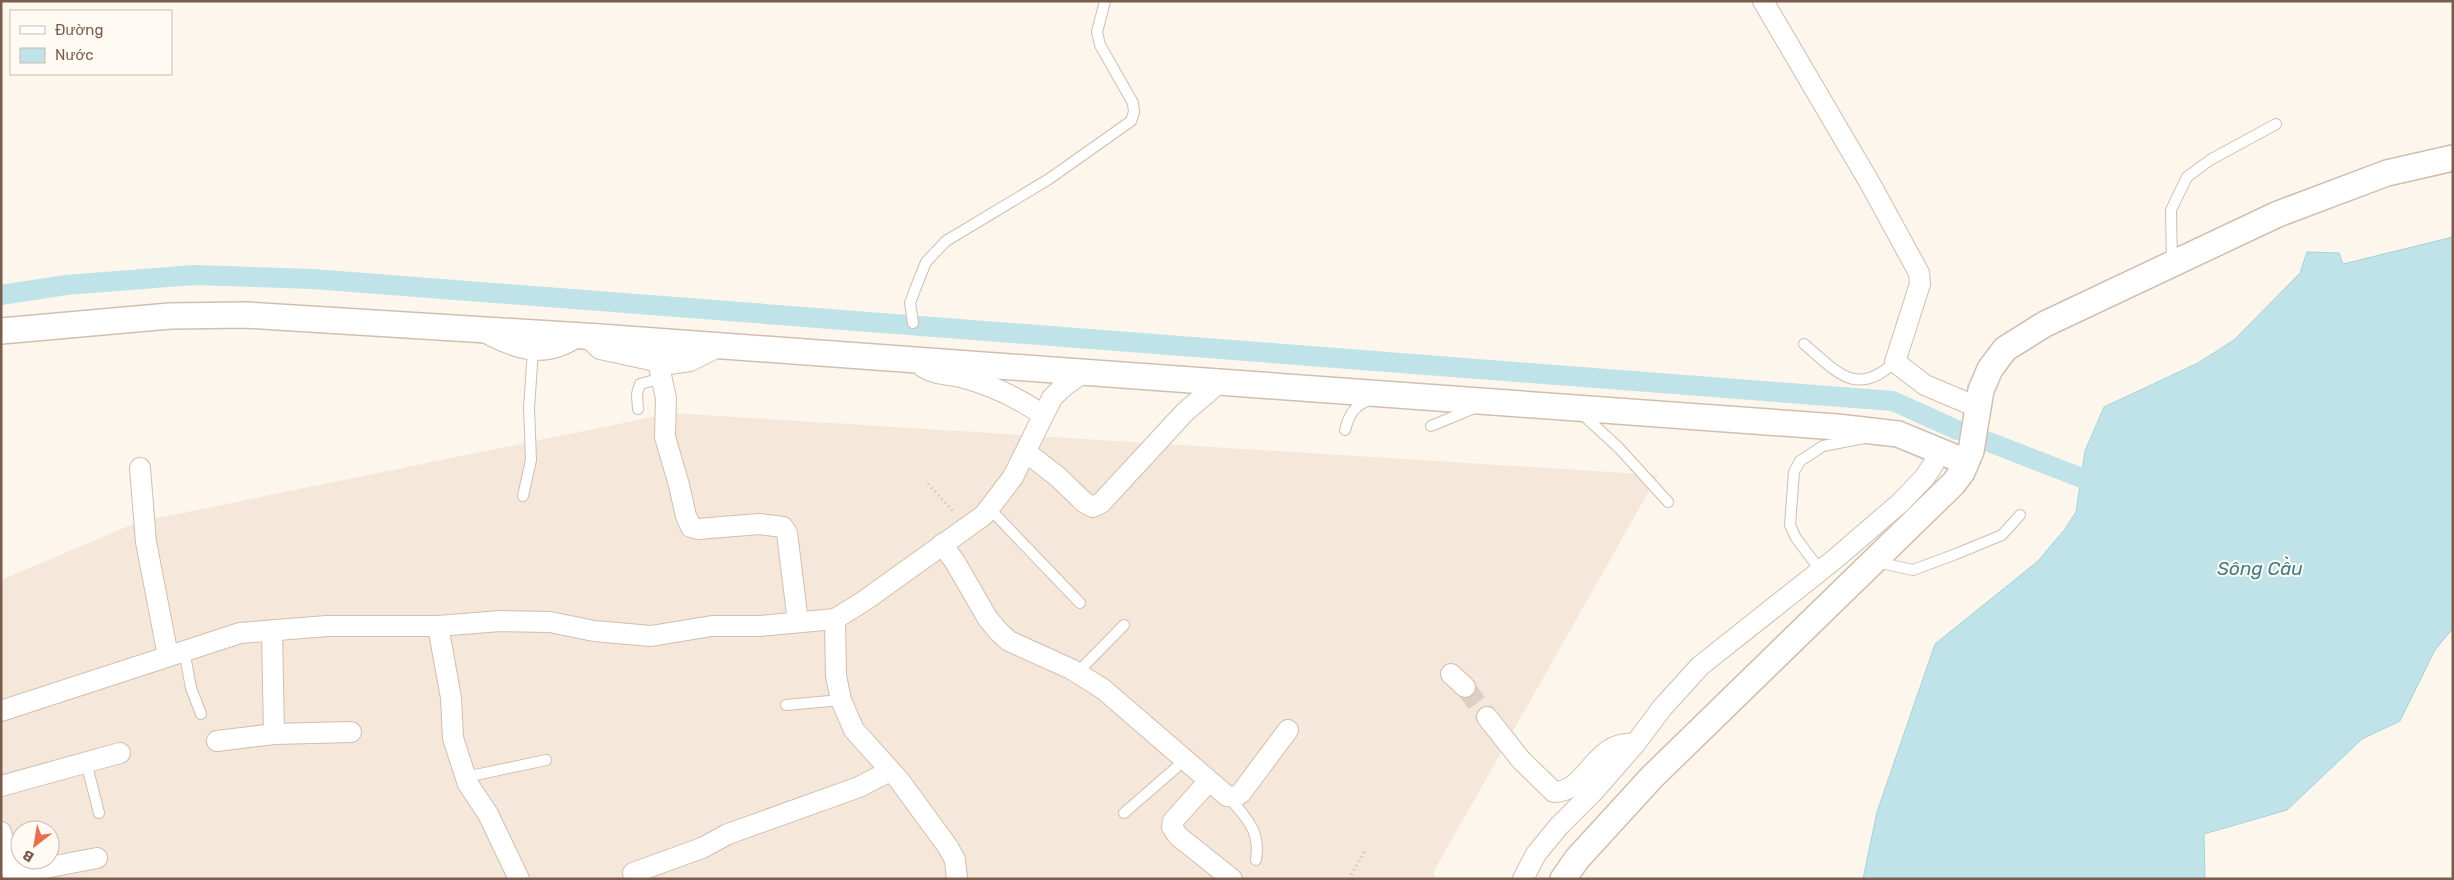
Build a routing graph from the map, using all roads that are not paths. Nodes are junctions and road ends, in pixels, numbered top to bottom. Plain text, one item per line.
1 (1105, 1) edge
2 (1763, 1) edge
3 (2276, 124) dead end
4 (2453, 158) edge
5 (2172, 264) junction
6 (913, 323) dead end
7 (477, 329) junction
8 (1, 331) edge
9 (582, 336) junction
10 (1804, 344) dead end
11 (720, 346) junction
12 (533, 350) junction
13 (916, 355) junction
14 (1900, 366) junction
15 (660, 370) junction
16 (1084, 372) junction
17 (1219, 383) junction
18 (1385, 396) junction
19 (1485, 403) junction
20 (1977, 407) junction
21 (638, 409) dead end
22 (1576, 409) junction
23 (1043, 415) junction
24 (1431, 426) dead end
25 (1345, 430) dead end
26 (1887, 433) junction
27 (1026, 452) junction
28 (1941, 452) junction
29 (1966, 462) junction
30 (140, 468) dead end
31 (523, 496) dead end
32 (1668, 502) dead end
33 (990, 508) junction
34 (2020, 514) dead end
35 (942, 544) junction
36 (1875, 562) junction
37 (1820, 570) junction
38 (1080, 603) dead end
39 (835, 619) junction
40 (798, 622) junction
41 (438, 626) junction
42 (1124, 626) dead end
43 (272, 631) junction
44 (176, 653) junction
45 (1077, 673) junction
46 (841, 700) junction
47 (786, 705) dead end
48 (1, 711) edge
49 (201, 714) dead end
50 (1487, 717) tunnel mouth
51 (1288, 730) dead end
52 (350, 732) dead end
53 (274, 734) junction
54 (217, 741) dead end
55 (1635, 744) junction
56 (120, 753) dead end
57 (546, 760) dead end
58 (1185, 760) junction
59 (86, 762) junction
60 (890, 771) junction
61 (466, 776) junction
62 (1209, 781) junction
63 (1, 786) edge
64 (1227, 796) junction
65 (99, 813) dead end
66 (1124, 813) dead end
67 (1, 832) edge
68 (97, 858) dead end
69 (1256, 860) dead end
70 (633, 873) dead end
71 (14, 876) edge
72 (519, 879) edge
73 (956, 879) edge
74 (1232, 879) edge
75 (1522, 879) edge
76 (1563, 879) edge

1 - 6 lane
2 - 14 street
3 - 5 lane
4 - 5 street
5 - 20 street
7 - 8 street
7 - 9 street
7 - 12 street
9 - 11 street
9 - 12 street
9 - 15 street
10 - 14 lane
11 - 13 street
11 - 15 street
12 - 31 lane
13 - 16 street
13 - 23 street
14 - 20 street
15 - 21 lane
15 - 40 street
16 - 17 street
16 - 23 street
17 - 18 street
17 - 27 street
18 - 19 street
18 - 25 lane
19 - 22 street
19 - 24 lane
20 - 29 street
22 - 26 street
22 - 32 lane
23 - 27 street
26 - 28 street
26 - 37 lane
27 - 33 street
28 - 29 street
28 - 37 street
29 - 36 street
30 - 44 street
33 - 35 street
33 - 38 lane
34 - 36 lane
35 - 39 street
35 - 45 street
36 - 76 street
37 - 55 street
39 - 40 street
39 - 46 street
40 - 41 street
41 - 43 street
41 - 61 street
42 - 45 lane
43 - 44 street
43 - 53 street
44 - 48 street
44 - 49 lane
45 - 58 street
46 - 47 lane
46 - 60 street
50 - 55 street
51 - 64 street
52 - 53 street
53 - 54 street
55 - 75 street
56 - 59 street
57 - 61 lane
58 - 62 street
58 - 66 lane
59 - 63 street
59 - 65 lane
60 - 70 street
60 - 73 street
61 - 72 street
62 - 64 street
62 - 74 street
64 - 69 lane
67 - 71 street
68 - 71 street

